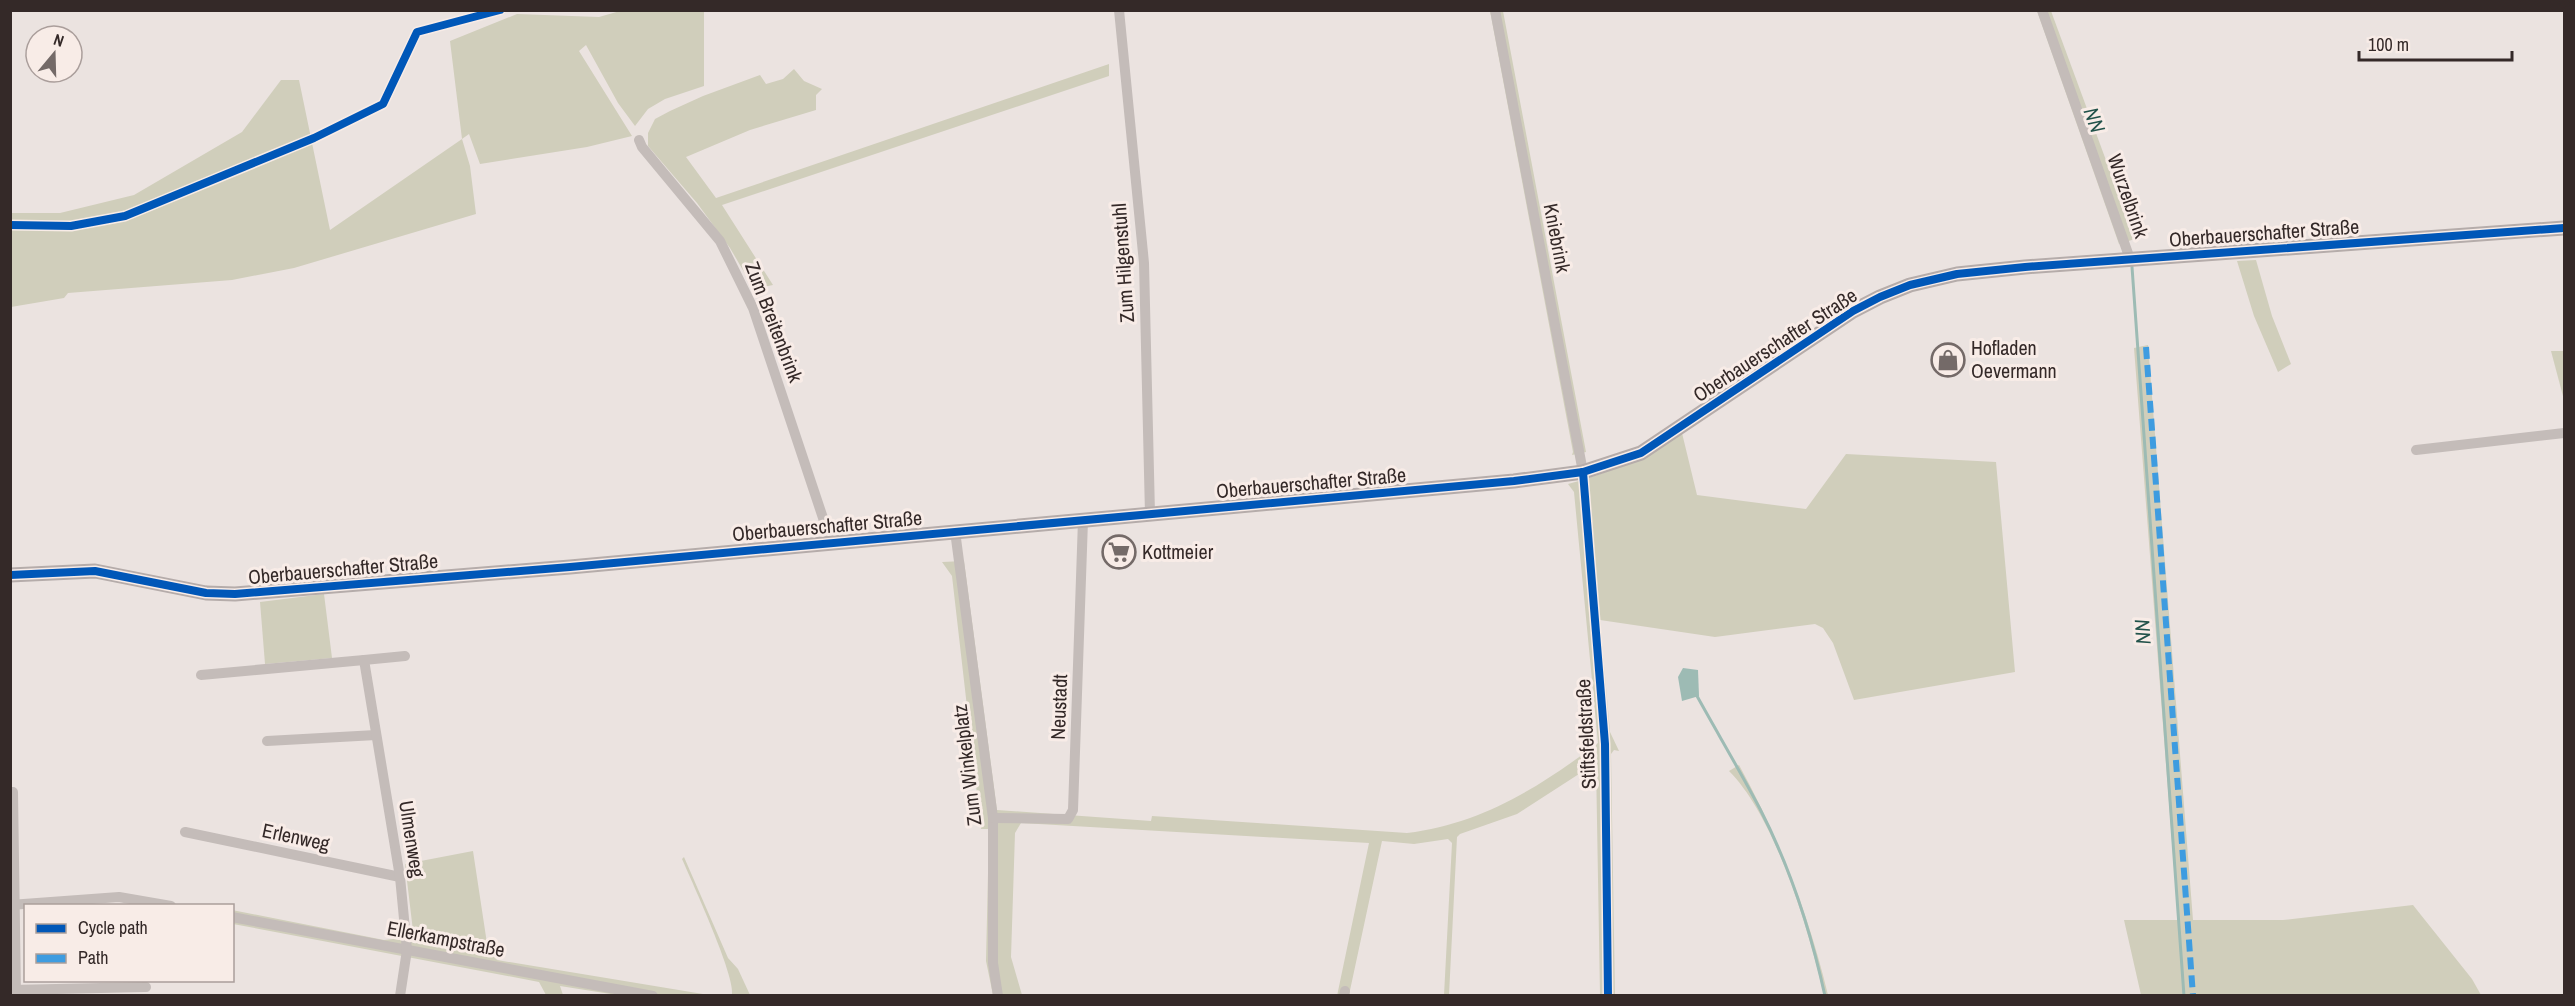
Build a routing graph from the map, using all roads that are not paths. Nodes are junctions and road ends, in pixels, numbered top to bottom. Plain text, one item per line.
1 (1119, 10) edge
2 (1495, 10) edge
3 (2042, 10) edge
4 (639, 140) dead end
5 (2565, 228) edge
6 (2130, 259) junction
7 (2565, 433) edge
8 (2416, 450) dead end
9 (1583, 472) junction
10 (1150, 514) junction
11 (1083, 520) junction
12 (955, 531) junction
13 (831, 542) junction
14 (10, 575) edge
15 (405, 656) dead end
16 (364, 660) junction
17 (201, 675) dead end
18 (376, 735) junction
19 (267, 741) dead end
20 (10, 792) edge
21 (993, 818) junction
22 (185, 832) dead end
23 (400, 876) junction
24 (26, 904) edge
25 (159, 904) edge
26 (13, 905) edge
27 (234, 917) edge
28 (407, 950) junction
29 (147, 987) dead end
30 (14, 992) edge
31 (400, 996) edge
32 (652, 996) edge
33 (998, 996) edge
34 (1608, 996) edge

1 - 10 street, Zum Hilgenstuhl
2 - 9 street, Kniebrink
3 - 6 street, Wurzelbrink
4 - 13 street, Zum Breitenbrink
5 - 6 main road, Oberbauerschafter Straße
6 - 9 main road, Oberbauerschafter Straße
7 - 8 street
9 - 10 main road, Oberbauerschafter Straße
9 - 34 street, Stiftsfeldstraße
10 - 11 main road, Oberbauerschafter Straße
11 - 12 main road, Oberbauerschafter Straße
11 - 21 street, Neustadt
12 - 13 main road, Oberbauerschafter Straße
12 - 21 street, Zum Winkelplatz
13 - 14 main road, Oberbauerschafter Straße
15 - 16 street
16 - 17 street
16 - 18 street, Ulmenweg
18 - 19 street
18 - 23 street, Ulmenweg
20 - 26 street
21 - 33 street, Zum Winkelplatz
22 - 23 street, Erlenweg
23 - 28 street, Ulmenweg
24 - 25 street
26 - 30 street
27 - 28 street, Ellerkampstraße
28 - 31 street, Ulmenweg
28 - 32 street, Ellerkampstraße
29 - 30 street

